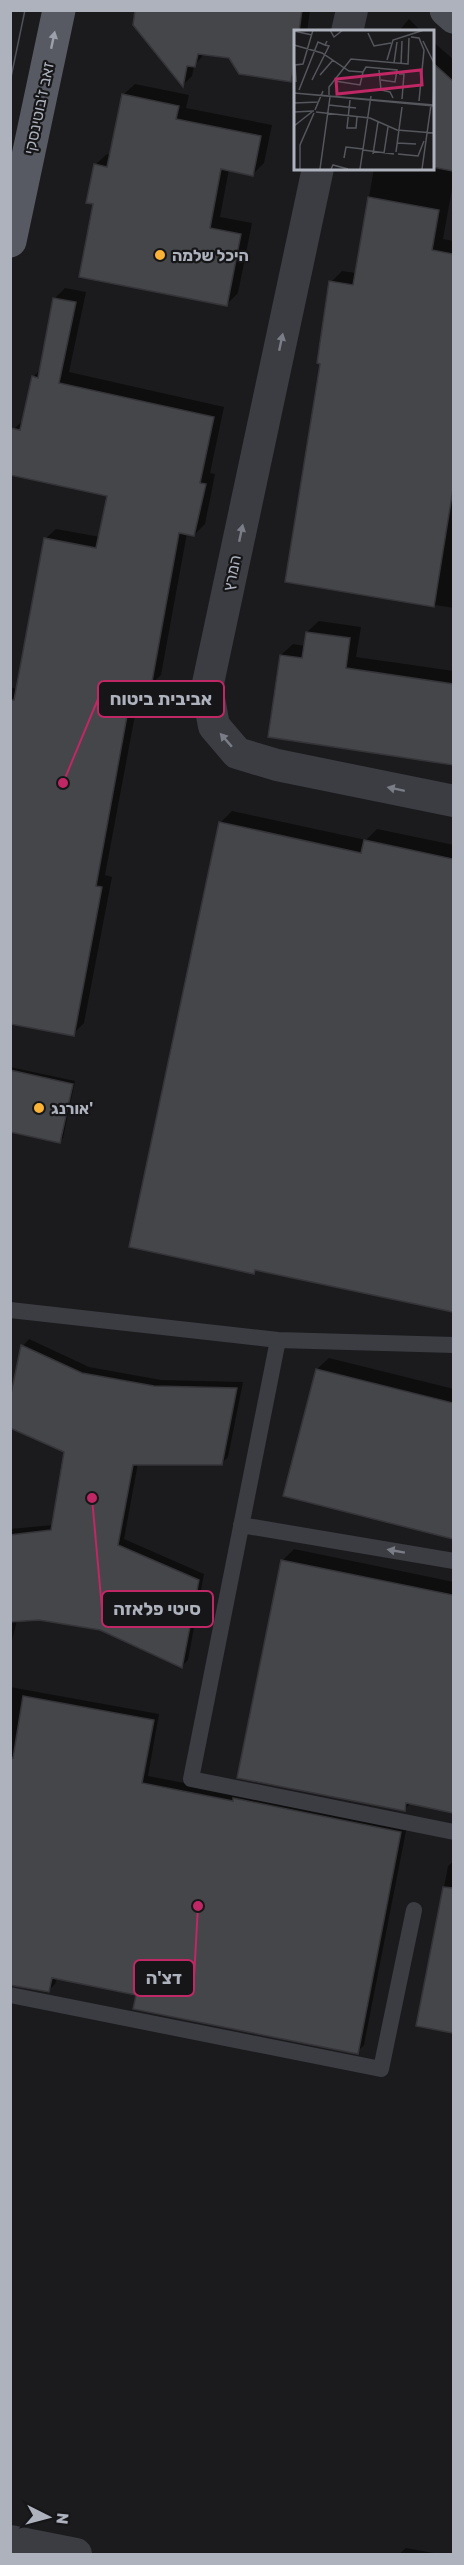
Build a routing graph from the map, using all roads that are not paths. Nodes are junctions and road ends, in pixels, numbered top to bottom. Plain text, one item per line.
1 (59, 10) edge
2 (352, 10) edge
3 (446, 10) edge
4 (453, 17) edge
5 (347, 30) edge
6 (318, 170) edge
7 (10, 241) edge
8 (453, 801) edge
9 (10, 1310) edge
10 (278, 1340) junction
11 (453, 1345) edge
12 (241, 1525) junction
13 (453, 1561) edge
14 (453, 1832) edge
15 (414, 1910) dead end
16 (10, 1995) edge
17 (10, 2541) edge
18 (76, 2554) edge

7 -> 1 main road, זאב ז'בוטינסקי
2 - 5 street
3 - 4 street
8 -> 6 street, המרץ
9 - 10 lane
10 - 11 lane
10 - 12 lane
13 -> 12 lane
12 - 14 lane
15 - 16 lane
17 - 18 street

